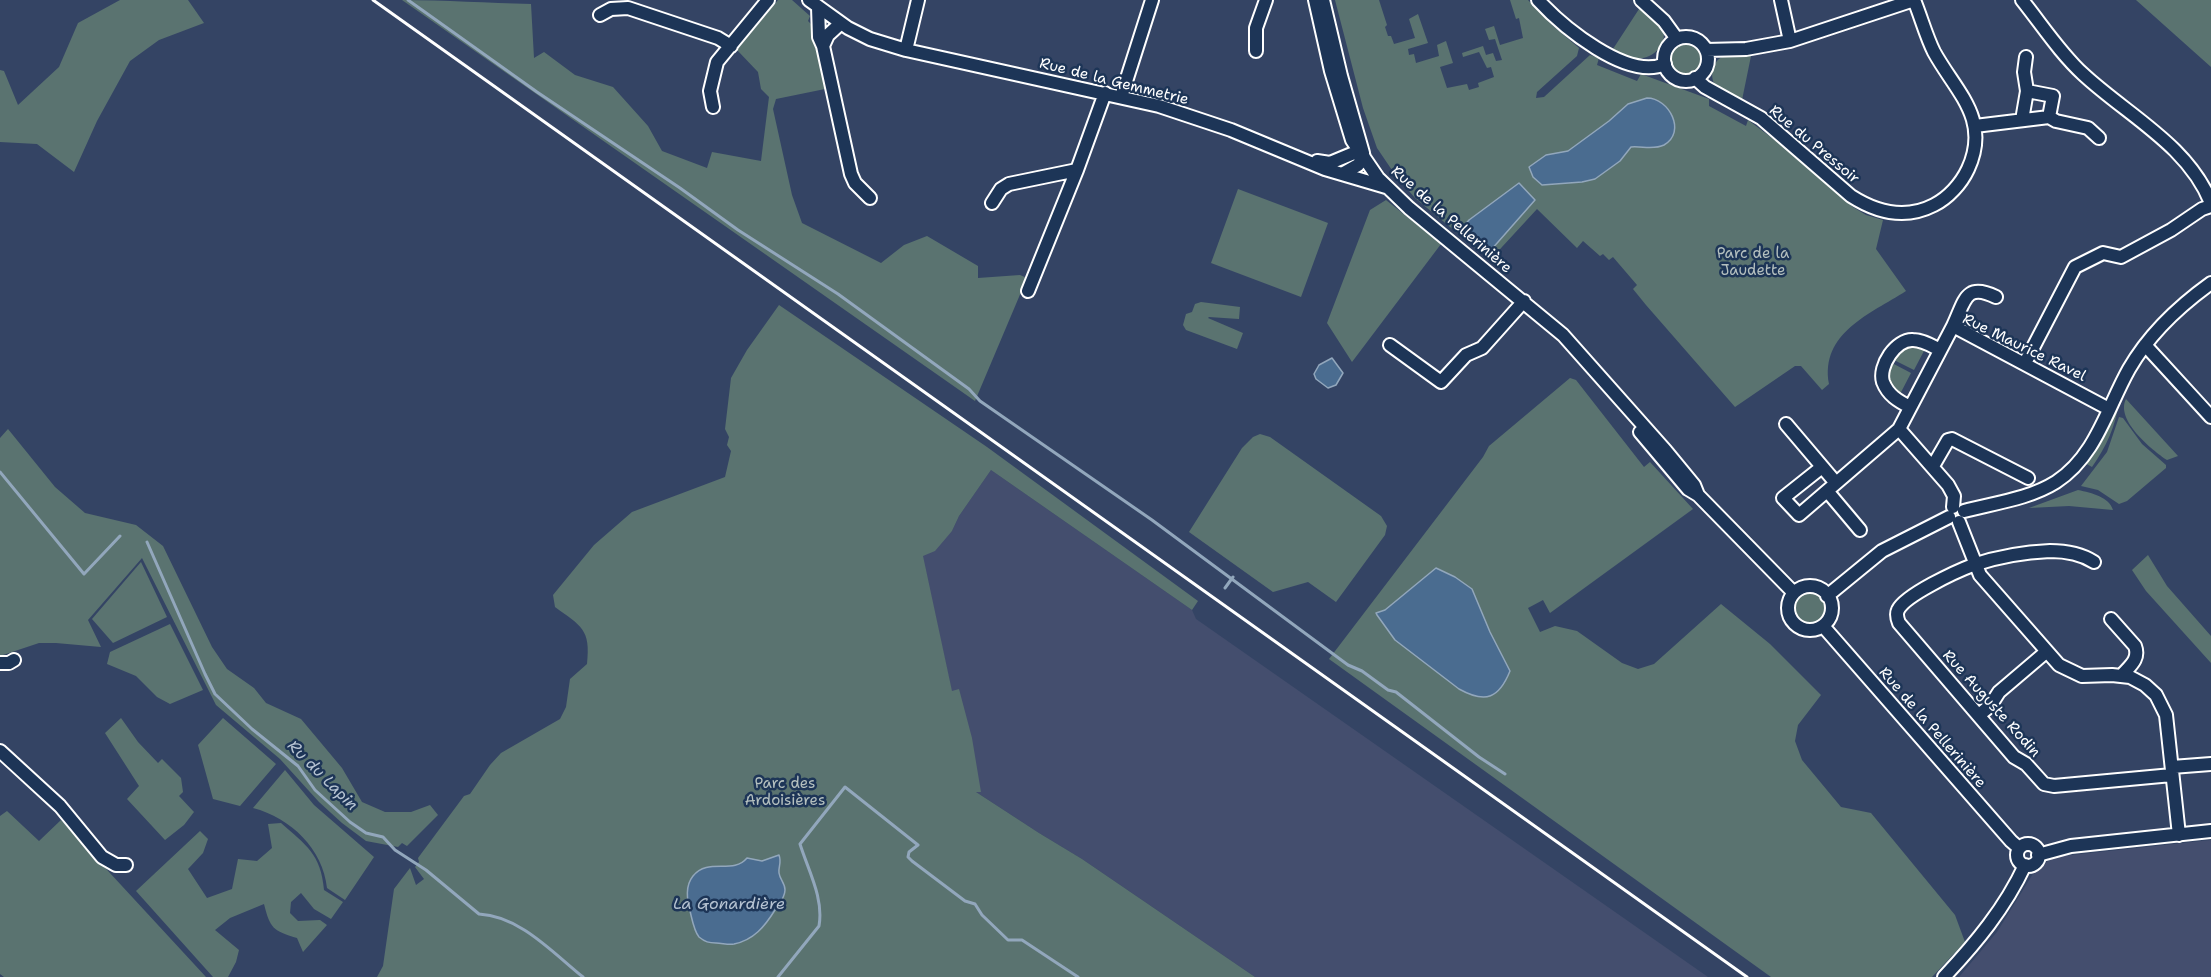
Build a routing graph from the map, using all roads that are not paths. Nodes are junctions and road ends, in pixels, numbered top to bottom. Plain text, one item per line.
1 (768, 0) edge
2 (918, 0) edge
3 (1152, 0) edge
4 (1266, 0) edge
5 (1315, 0) edge
6 (1323, 0) edge
7 (1538, 0) edge
8 (1641, 0) edge
9 (1781, 0) edge
10 (1914, 0) edge
11 (2022, 0) edge
12 (813, 3) edge
13 (600, 15) dead end
14 (840, 24) junction
15 (1677, 39) junction
16 (1790, 41) junction
17 (731, 46) junction
18 (823, 46) junction
19 (906, 50) junction
20 (1706, 50) junction
21 (1256, 51) dead end
22 (2025, 57) dead end
23 (1665, 64) junction
24 (1695, 78) junction
25 (2027, 91) junction
26 (1105, 93) junction
27 (1121, 97) junction
28 (713, 107) dead end
29 (2049, 117) junction
30 (2022, 120) junction
31 (1975, 126) junction
32 (2099, 138) dead end
33 (1352, 140) junction
34 (1346, 155) junction
35 (1364, 157) junction
36 (1309, 161) junction
37 (1077, 170) junction
38 (1342, 174) junction
39 (1387, 187) junction
40 (870, 198) dead end
41 (992, 203) dead end
42 (2211, 205) edge
43 (2211, 283) edge
44 (1028, 291) dead end
45 (1996, 297) dead end
46 (1524, 301) junction
47 (1953, 326) junction
48 (1390, 345) dead end
49 (2145, 345) junction
50 (1940, 350) junction
51 (2025, 363) junction
52 (1910, 407) junction
53 (2109, 409) junction
54 (2211, 417) edge
55 (1786, 424) dead end
56 (1899, 429) junction
57 (1934, 466) junction
58 (1822, 467) junction
59 (2028, 478) dead end
60 (1832, 488) junction
61 (1956, 514) junction
62 (1860, 530) dead end
63 (2094, 562) dead end
64 (1974, 565) junction
65 (1794, 593) junction
66 (1827, 596) junction
67 (2111, 619) dead end
68 (1823, 626) junction
69 (2046, 652) junction
70 (14, 660) dead end
71 (0, 663) edge
72 (2122, 675) junction
73 (1979, 715) junction
74 (0, 751) edge
75 (2211, 764) edge
76 (2172, 771) junction
77 (2211, 831) edge
78 (2179, 835) junction
79 (2019, 848) junction
80 (2038, 855) junction
81 (126, 865) dead end
82 (2025, 866) junction
83 (1944, 977) edge

1 - 17 street
2 - 19 street
3 - 27 street
4 - 21 street
5 - 33 street, Rue de la Pellerinière
6 - 35 street
7 - 23 street
8 - 15 street
9 - 16 street
10 - 16 street
10 - 31 street, Rue du Pressoir
11 - 42 street
12 - 14 street, Rue de la Gemmetrie
12 - 18 street
13 - 17 street
14 - 18 street
14 - 19 street, Rue de la Gemmetrie
15 - 20 street
15 - 23 street
16 - 20 street
17 - 28 street
18 - 40 street
19 - 26 street, Rue de la Gemmetrie
20 - 24 street
22 - 25 street
23 - 24 street
24 - 31 street, Rue du Pressoir
25 - 29 street
25 - 30 street
26 - 27 street, Rue de la Gemmetrie
26 - 37 street
27 - 36 street, Rue de la Gemmetrie
29 - 30 street
29 - 32 street
30 - 31 street
33 - 34 street
33 - 35 street, Rue de la Pellerinière
34 - 35 street, Rue de la Gemmetrie
34 - 36 street, Rue de la Gemmetrie
35 - 38 street
35 - 39 street, Rue de la Pellerinière
36 - 38 street, Rue de la Gemmetrie
37 - 41 street
37 - 44 street
38 - 39 street, Rue de la Gemmetrie
39 - 46 street, Rue de la Pellerinière
42 - 51 street
43 - 49 street
45 - 47 street
46 - 48 street
46 - 65 street, Rue de la Pellerinière
47 - 50 street, Rue Maurice Ravel
47 - 51 street, Rue Maurice Ravel
49 - 53 street
49 - 54 street
50 - 52 street, Rue Maurice Ravel
50 - 52 street
51 - 53 street, Rue Maurice Ravel
52 - 56 street, Rue Maurice Ravel
53 - 61 street
55 - 58 street
56 - 57 street
56 - 60 street
57 - 59 street
57 - 61 street
58 - 60 street
58 - 60 street
60 - 62 street
61 - 64 street
61 - 66 street
63 - 64 street
64 - 69 street
64 - 73 street, Rue Auguste Rodin
65 - 66 street
65 - 68 street
66 - 68 street
67 - 72 street
68 - 79 street, Rue de la Pellerinière
69 - 72 street
69 - 73 street
70 - 71 street
72 - 76 street
73 - 76 street, Rue Auguste Rodin
74 - 81 street
75 - 76 street
76 - 78 street
77 - 78 street
78 - 80 street
79 - 80 street
79 - 82 street
80 - 82 street
82 - 83 street

